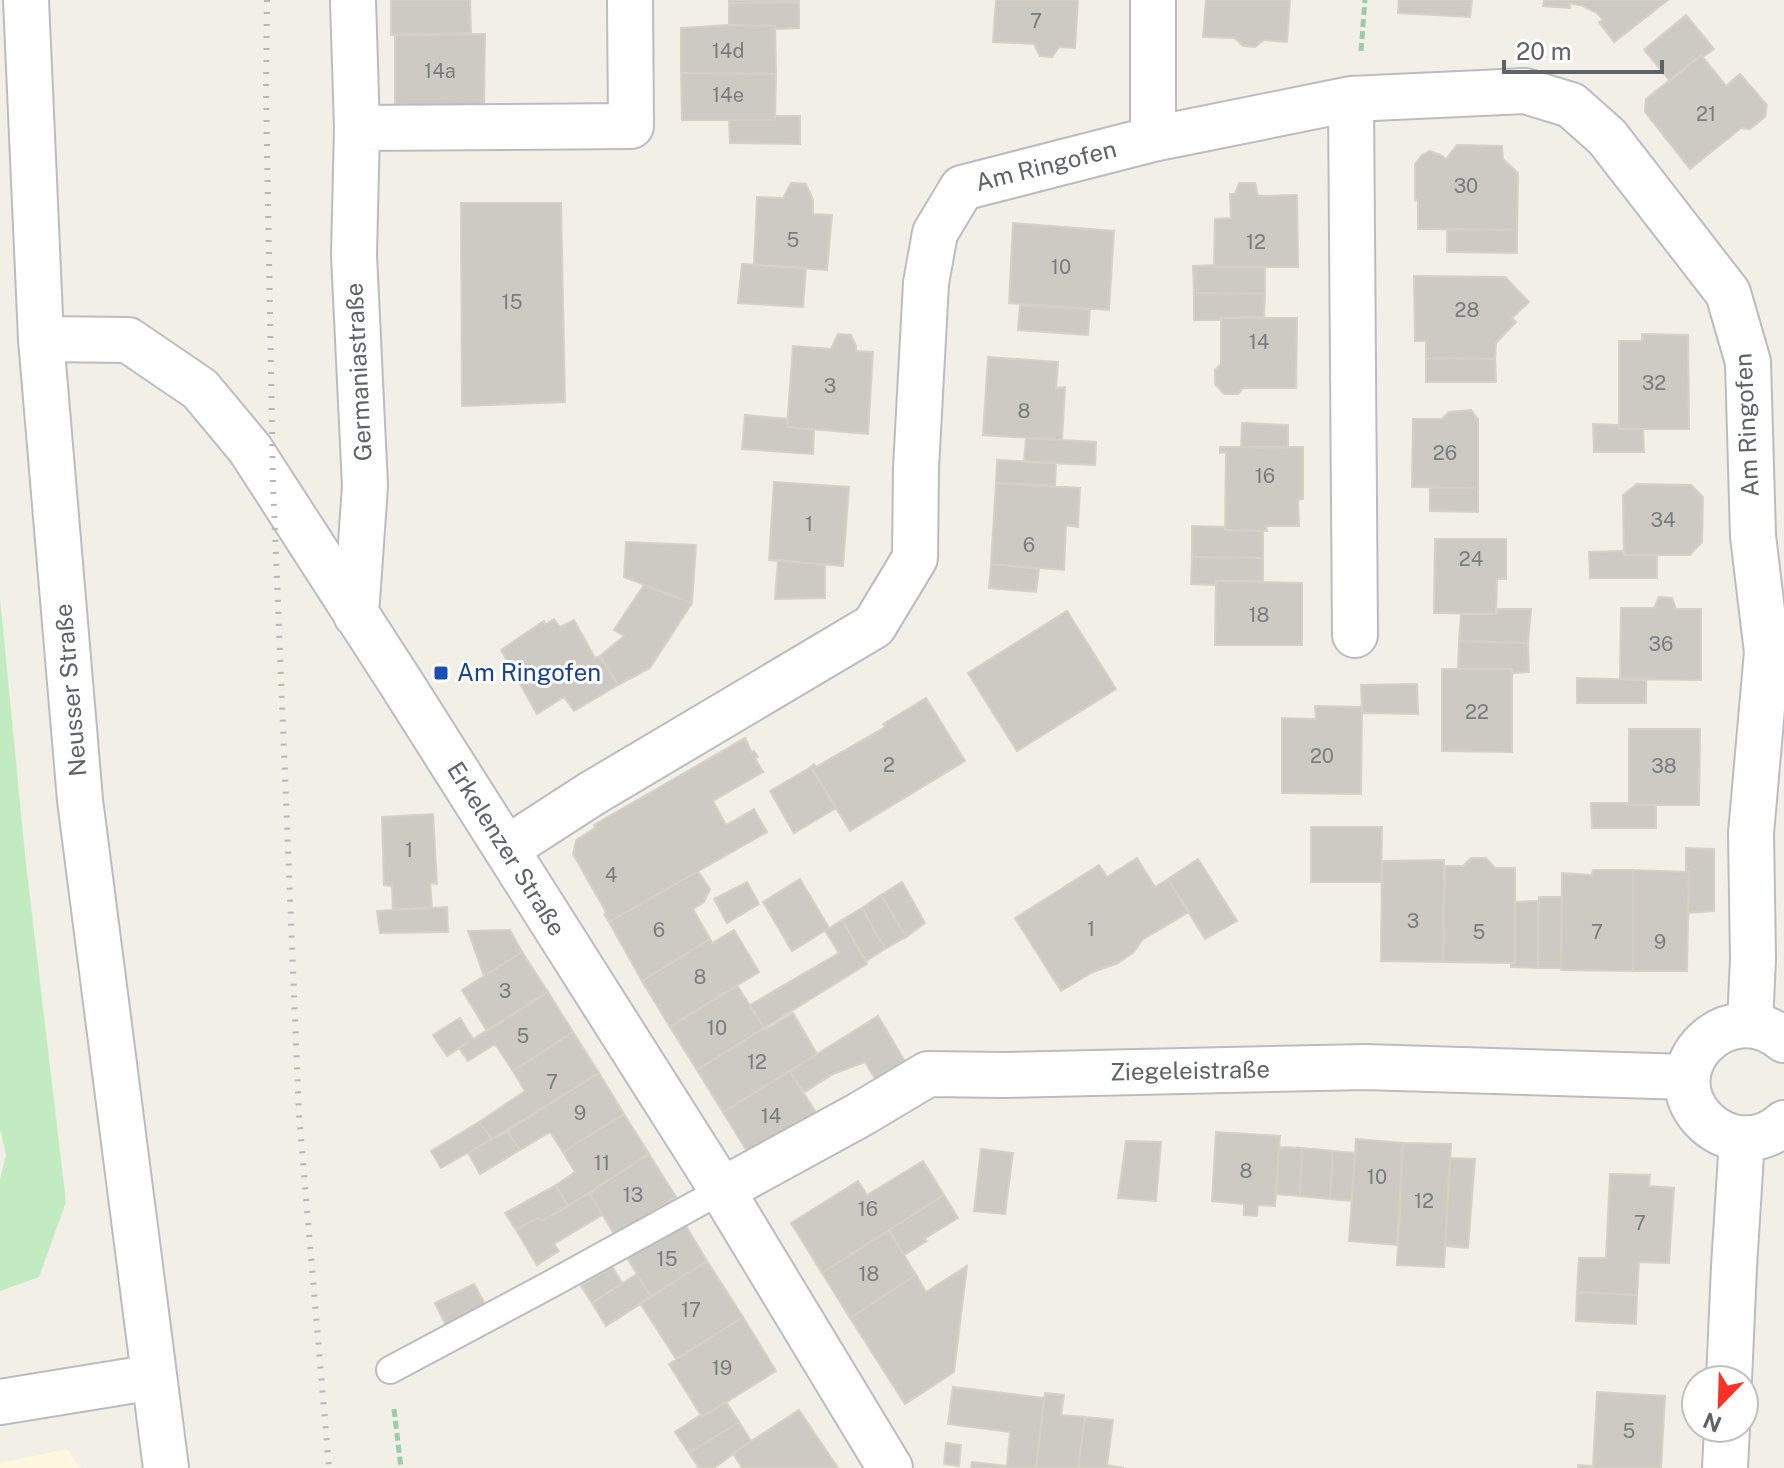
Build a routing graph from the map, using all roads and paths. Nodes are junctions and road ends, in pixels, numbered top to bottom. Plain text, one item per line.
1 (26, 0) edge
2 (353, 0) edge
3 (630, 0) edge
4 (1153, 0) edge
5 (1351, 99) junction
6 (357, 128) junction
7 (1153, 139) junction
8 (41, 339) junction
9 (356, 615) junction
10 (1355, 635) dead end
11 (506, 849) junction
12 (1767, 1032) edge
13 (1688, 1077) junction
14 (1784, 1123) edge
15 (1742, 1139) junction
16 (722, 1190) junction
17 (1730, 1364) edge
18 (390, 1370) joint
19 (154, 1377) junction
20 (0, 1402) edge
21 (1726, 1444) edge
22 (166, 1468) edge
23 (401, 1468) edge
24 (890, 1468) edge
25 (1725, 1468) edge

1 - 8 street, Neusser Straße
2 - 6 street, Germaniastraße
3 - 6 street
4 - 7 street
5 - 7 street, Am Ringofen
5 - 10 street
5 - 12 street, Am Ringofen
6 - 9 street, Germaniastraße
7 - 11 street, Am Ringofen
8 - 9 street, Erkelenzer Straße
8 - 19 street, Neusser Straße
9 - 11 street, Erkelenzer Straße
11 - 16 street, Erkelenzer Straße
12 - 13 street
13 - 15 street
13 - 16 street, Ziegeleistraße
14 - 15 street
15 - 17 street
16 - 18 lane
16 - 24 street, Erkelenzer Straße
18 - 23 path
19 - 20 street
19 - 22 street, Neusser Straße
21 - 25 street

